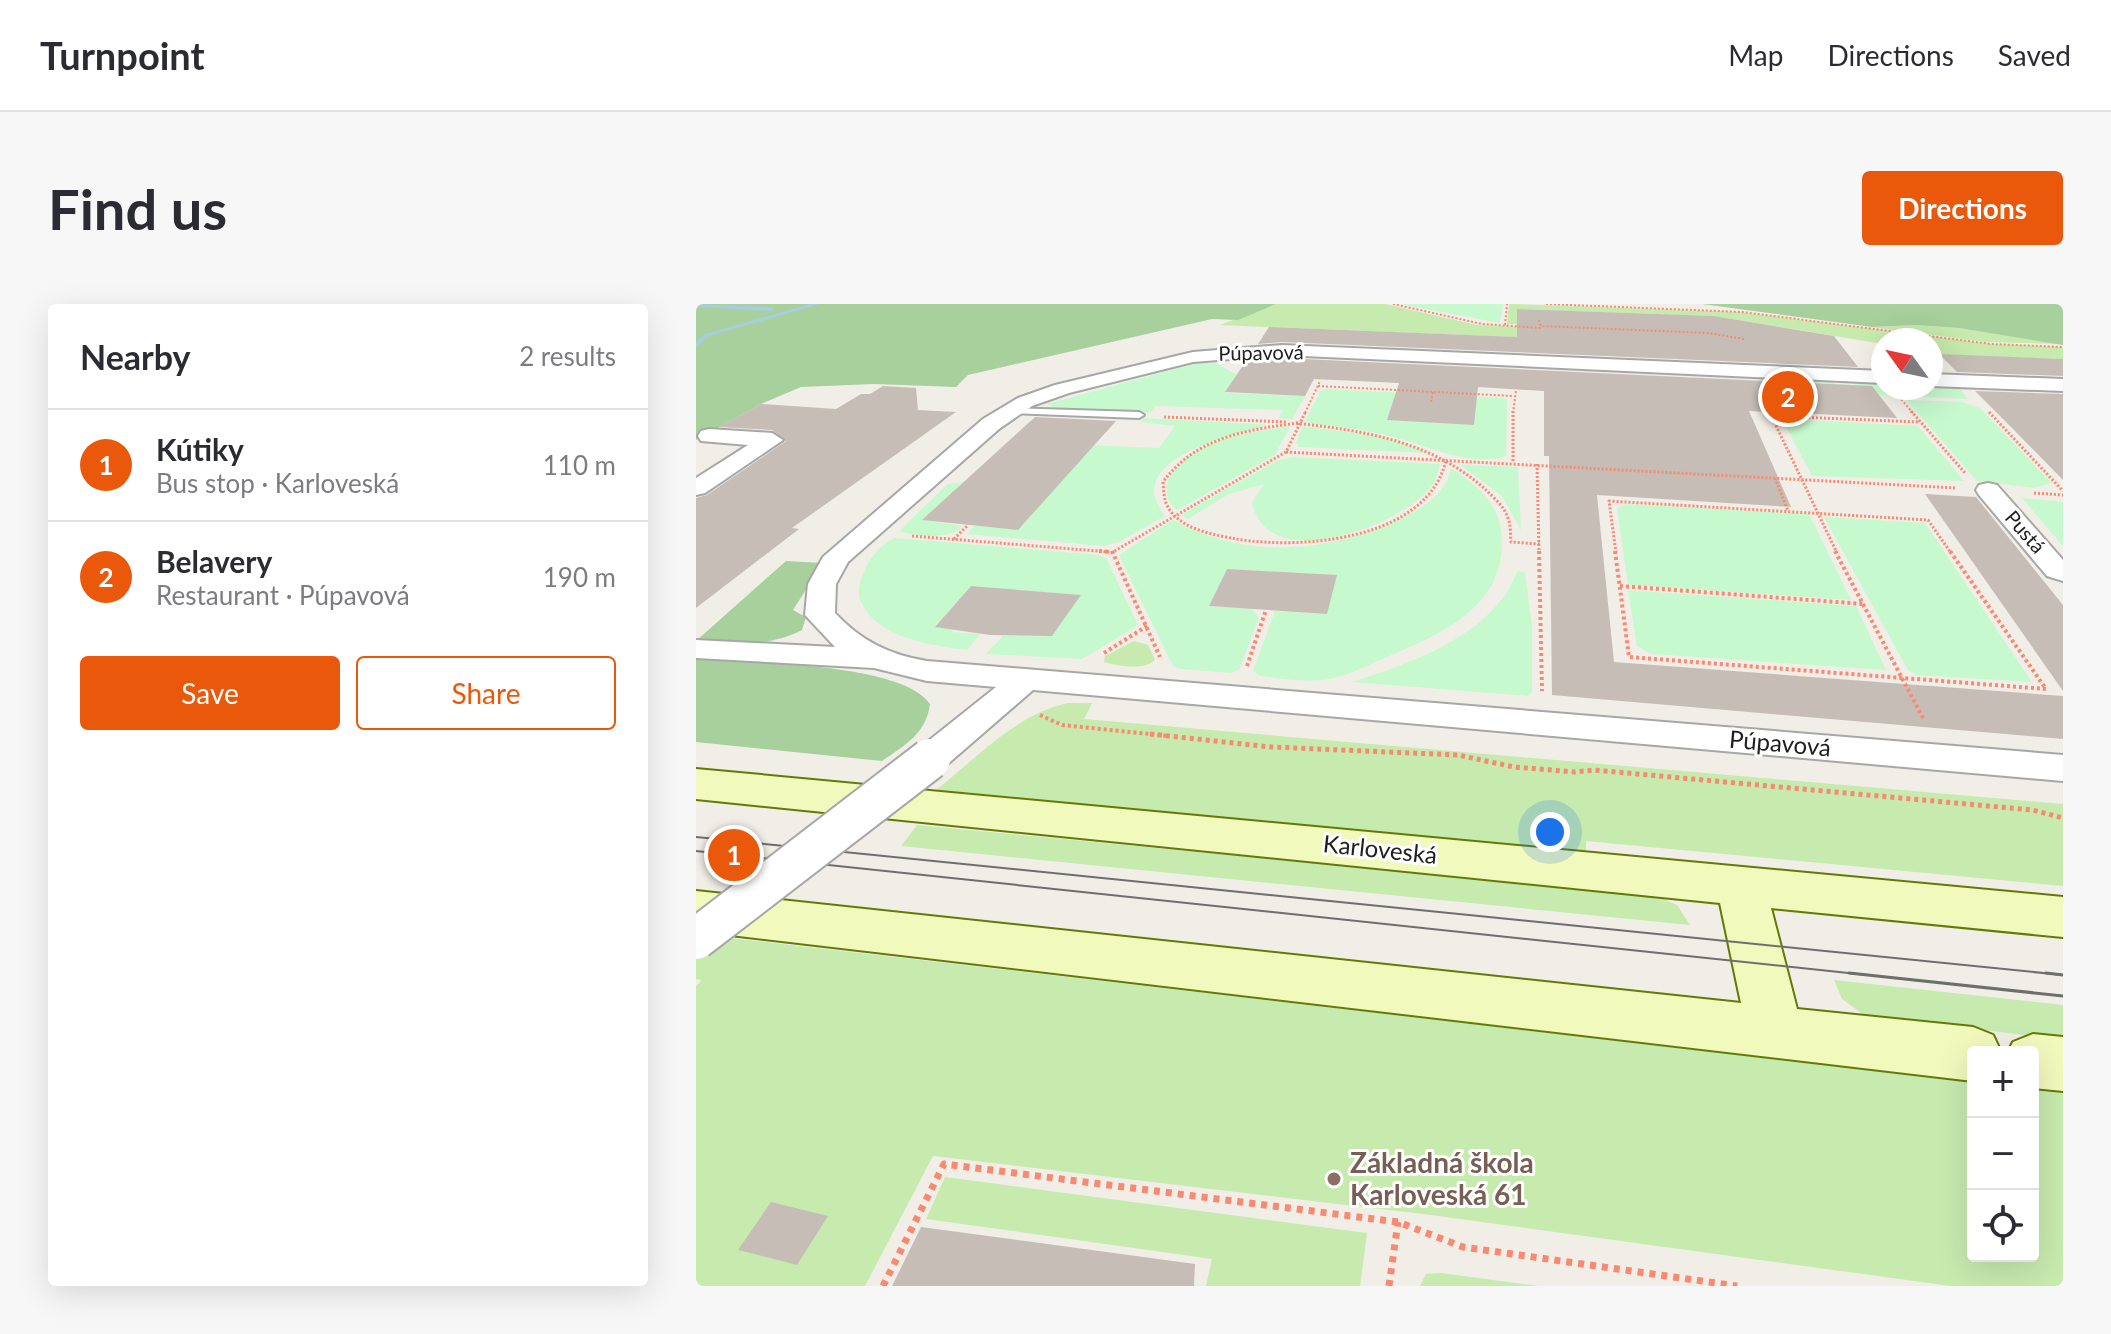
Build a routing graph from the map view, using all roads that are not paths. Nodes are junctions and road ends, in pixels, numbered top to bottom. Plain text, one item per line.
1 (1871, 376) edge
2 (1943, 380) edge
3 (2063, 385) edge
4 (1012, 410) junction
5 (1139, 415) road end
6 (709, 436) dead end
7 (696, 488) edge
8 (1988, 490) road end
9 (2063, 573) edge
10 (820, 615) junction
11 (696, 649) edge
12 (757, 653) junction
13 (876, 660) junction
14 (1027, 696) junction
15 (2063, 768) edge
16 (696, 784) edge
17 (1741, 885) junction
18 (696, 911) edge
19 (2063, 917) edge
20 (696, 939) edge
21 (1775, 1031) junction
22 (1967, 1053) edge
23 (2039, 1062) edge
24 (2063, 1064) edge

1 - 4 street, Púpavová
2 - 3 street
4 - 5 lane
4 - 10 street, Púpavová
6 - 7 street
8 - 9 street, Pustá
10 - 12 street
10 - 13 street, Púpavová
11 - 12 street, Púpavová
12 - 13 street, Púpavová
13 - 14 street, Púpavová
14 - 15 street, Púpavová
14 - 20 street, bridge
16 - 17 main road, Karloveská
17 - 19 main road, Karloveská
17 - 21 main road
18 - 21 main road
21 - 22 main road
23 - 24 main road

